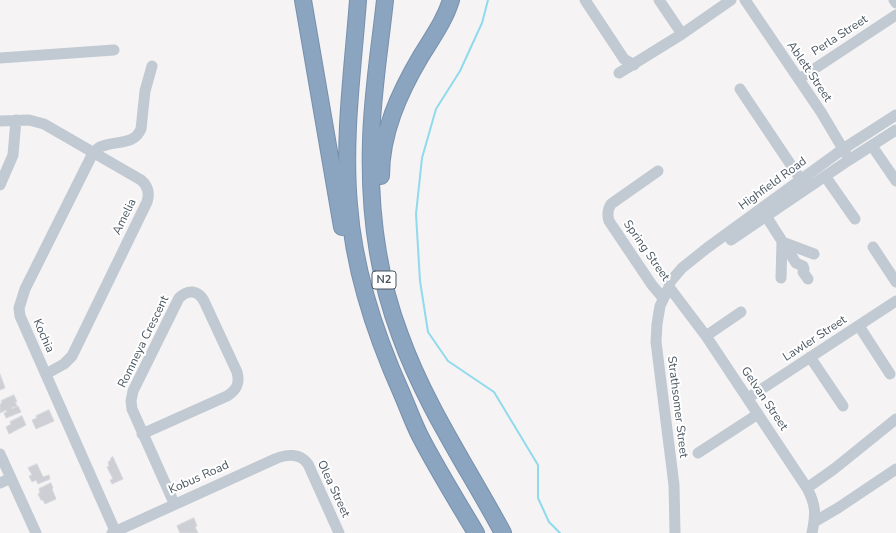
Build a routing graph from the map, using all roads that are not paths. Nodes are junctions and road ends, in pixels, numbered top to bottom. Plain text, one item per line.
1 (303, 0) edge
2 (358, 0) edge
3 (385, 0) edge
4 (451, 0) edge
5 (585, 0) edge
6 (659, 0) edge
7 (730, 0) edge
8 (894, 0) edge
9 (749, 2) edge
10 (896, 3) edge
11 (896, 15) edge
12 (682, 34) junction
13 (114, 50) dead end
14 (0, 58) edge
15 (634, 65) junction
16 (152, 66) dead end
17 (619, 73) dead end
18 (799, 79) junction
19 (740, 89) dead end
20 (896, 115) edge
21 (16, 120) junction
22 (0, 121) edge
23 (896, 130) edge
24 (872, 146) junction
25 (843, 149) junction
26 (92, 153) junction
27 (849, 160) junction
28 (658, 172) dead end
29 (825, 176) junction
30 (801, 180) junction
31 (896, 181) edge
32 (0, 185) edge
33 (766, 216) junction
34 (855, 219) dead end
35 (782, 242) junction
36 (873, 247) dead end
37 (814, 254) dead end
38 (802, 271) dead end
39 (782, 278) dead end
40 (896, 282) edge
41 (671, 284) junction
42 (663, 298) junction
43 (896, 301) edge
44 (741, 312) dead end
45 (859, 326) junction
46 (706, 336) junction
47 (810, 357) junction
48 (46, 374) junction
49 (890, 374) dead end
50 (748, 398) junction
51 (843, 406) dead end
52 (758, 414) junction
53 (896, 419) edge
54 (142, 434) junction
55 (420, 435) junction
56 (698, 453) dead end
57 (0, 454) edge
58 (299, 456) joint
59 (896, 469) edge
60 (11, 478) junction
61 (0, 483) edge
62 (478, 487) junction
63 (807, 488) junction
64 (174, 504) junction
65 (814, 522) junction
66 (114, 532) edge
67 (338, 532) edge
68 (36, 533) edge
69 (476, 533) edge
70 (503, 533) edge
71 (675, 533) edge
72 (812, 533) edge

1 - 55 highway
2 - 55 highway, N2
3 - 62 highway, N2
4 - 62 highway
5 - 15 street
6 - 12 street
7 - 12 street
8 - 10 street
9 - 18 street, Ablett Street
11 - 18 street, Perla Street
12 - 15 street
13 - 14 street
15 - 17 street
16 - 26 street
18 - 25 street, Ablett Street
19 - 30 street
20 - 25 street, Highfield Road
21 - 22 street, Amelia
21 - 26 street, Amelia
21 - 32 street
23 - 24 street, Highfield Road
24 - 27 street, Highfield Road
24 - 31 street
25 - 27 street, Ablett Street
25 - 30 street, Highfield Road
26 - 48 street, Kochia
26 - 48 street, Amelia
27 - 29 street, Highfield Road
28 - 42 street, Spring Street
29 - 33 street, Highfield Road
29 - 34 street
30 - 41 street, Highfield Road
33 - 35 street
33 - 41 street, Highfield Road
35 - 37 street
35 - 38 street
35 - 39 street
36 - 40 street
41 - 42 street, Strathsomer Street
41 - 46 street, Gelvan Street
42 - 71 street, Strathsomer Street
43 - 45 street, Lawler Street
44 - 46 street
45 - 47 street, Lawler Street
45 - 49 street
46 - 50 street, Gelvan Street
47 - 50 street, Lawler Street
47 - 51 street
48 - 66 street, Kochia
50 - 52 street, Gelvan Street
52 - 56 street
52 - 63 street, Gelvan Street
53 - 63 street
54 - 54 street, Romneya Crescent
54 - 64 street, Romneya Crescent
55 - 69 highway, N2
57 - 60 street
58 - 64 street, Kobus Road
58 - 67 street, Olea Street
59 - 65 street
60 - 61 street
60 - 68 street
62 - 70 highway, N2
63 - 65 street, Gelvan Street
64 - 66 street, Kobus Road
65 - 72 street, Gelvan Street

